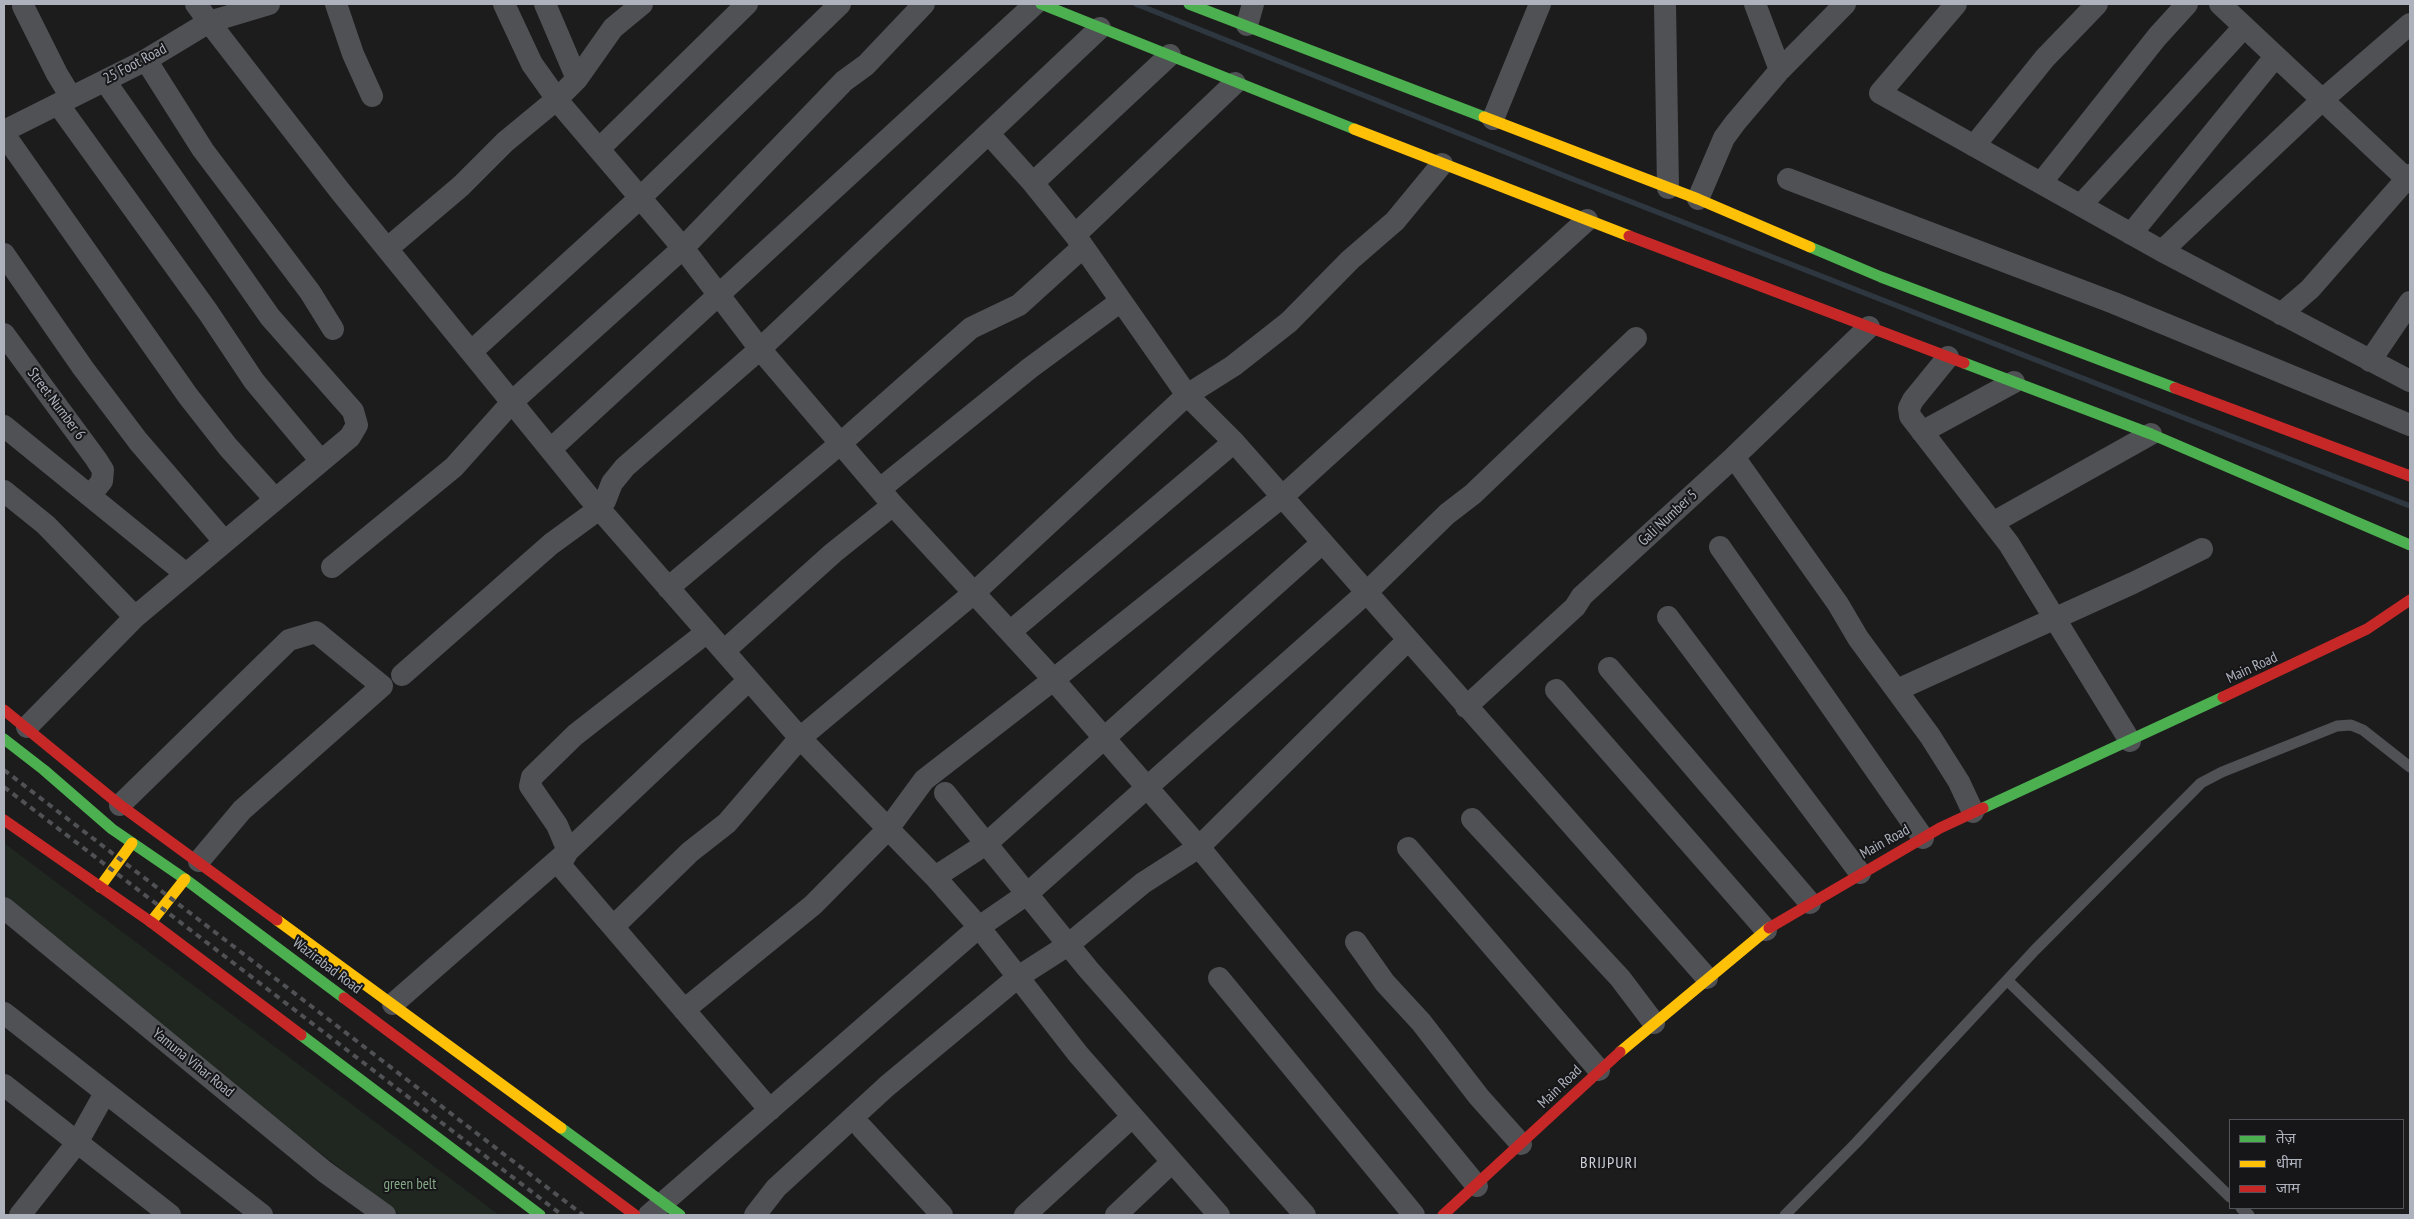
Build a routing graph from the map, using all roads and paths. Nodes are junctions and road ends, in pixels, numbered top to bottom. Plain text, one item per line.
1 (269, 4) edge
2 (336, 4) edge
3 (504, 4) edge
4 (545, 4) edge
5 (642, 4) edge
6 (747, 4) edge
7 (840, 4) edge
8 (924, 4) edge
9 (1035, 4) edge
10 (1041, 4) edge
11 (1189, 4) edge
12 (1253, 4) edge
13 (1540, 4) edge
14 (1666, 4) edge
15 (1755, 4) edge
16 (1845, 4) edge
17 (1956, 4) edge
18 (2097, 4) edge
19 (2187, 4) edge
20 (24, 6) dead end
21 (202, 13) edge
22 (2237, 13) edge
23 (2410, 24) edge
24 (1247, 25) junction
25 (1100, 28) junction
26 (1170, 55) junction
27 (2275, 57) junction
28 (146, 60) junction
29 (1780, 70) junction
30 (578, 79) junction
31 (105, 81) junction
32 (1235, 83) junction
33 (372, 96) dead end
34 (557, 99) junction
35 (2322, 100) junction
36 (65, 101) junction
37 (1493, 120) junction
38 (4, 133) edge
39 (989, 134) junction
40 (1974, 146) junction
41 (599, 149) junction
42 (1442, 164) junction
43 (2409, 178) edge
44 (1788, 179) dead end
45 (1033, 183) junction
46 (2041, 183) junction
47 (1668, 188) junction
48 (640, 198) junction
49 (1698, 199) junction
50 (2081, 206) junction
51 (1587, 220) junction
52 (2131, 234) junction
53 (1079, 241) junction
54 (388, 248) junction
55 (683, 248) junction
56 (2162, 251) junction
57 (4, 254) edge
58 (719, 294) junction
59 (1121, 301) junction
60 (2410, 302) edge
61 (2281, 314) junction
62 (1869, 327) junction
63 (333, 329) dead end
64 (4, 334) edge
65 (1636, 338) dead end
66 (760, 349) junction
67 (472, 351) junction
68 (1948, 357) junction
69 (2370, 361) junction
70 (2410, 381) edge
71 (2014, 382) junction
72 (1187, 395) junction
73 (513, 401) junction
74 (4, 426) edge
75 (2410, 426) edge
76 (1922, 432) junction
77 (2150, 434) junction
78 (1234, 442) junction
79 (840, 443) junction
80 (551, 449) junction
81 (1734, 457) junction
82 (321, 461) junction
83 (2410, 476) edge
84 (4, 491) edge
85 (90, 496) junction
86 (1282, 496) junction
87 (887, 497) junction
88 (275, 499) junction
89 (600, 509) junction
90 (1994, 522) junction
91 (224, 541) junction
92 (1322, 543) junction
93 (2410, 545) edge
94 (1720, 547) dead end
95 (2202, 549) dead end
96 (332, 567) dead end
97 (186, 574) junction
98 (668, 588) junction
99 (975, 592) junction
100 (1366, 594) junction
101 (2410, 600) edge
102 (136, 617) junction
103 (1668, 617) dead end
104 (2053, 618) junction
105 (707, 632) junction
106 (1010, 632) junction
107 (1408, 640) junction
108 (724, 651) junction
109 (1609, 668) dead end
110 (402, 675) dead end
111 (749, 680) junction
112 (1053, 680) junction
113 (1556, 690) dead end
114 (1897, 690) junction
115 (1466, 707) junction
116 (4, 710) edge
117 (27, 727) junction
118 (800, 738) junction
119 (4, 739) edge
120 (1104, 739) junction
121 (2130, 741) junction
122 (2410, 767) edge
123 (1146, 789) junction
124 (945, 794) dead end
125 (120, 805) junction
126 (1973, 812) junction
127 (1472, 819) dead end
128 (4, 820) edge
129 (888, 829) junction
130 (1923, 838) junction
131 (132, 843) junction
132 (986, 844) junction
133 (1199, 847) junction
134 (1408, 848) dead end
135 (568, 851) junction
136 (199, 861) junction
137 (1860, 873) junction
138 (935, 877) junction
139 (185, 879) junction
140 (100, 887) junction
141 (1027, 894) junction
142 (1810, 903) junction
143 (4, 908) edge
144 (152, 922) junction
145 (614, 927) junction
146 (979, 927) junction
147 (1766, 930) junction
148 (1356, 942) dead end
149 (1068, 945) junction
150 (1018, 978) junction
151 (1219, 978) dead end
152 (1707, 978) junction
153 (2007, 980) junction
154 (393, 1004) junction
155 (684, 1010) junction
156 (4, 1013) edge
157 (1654, 1023) junction
158 (1599, 1070) junction
159 (4, 1085) edge
160 (104, 1093) junction
161 (770, 1110) junction
162 (1132, 1117) junction
163 (862, 1128) dead end
164 (78, 1143) junction
165 (1521, 1144) junction
166 (1172, 1162) junction
167 (1478, 1186) junction
168 (2229, 1196) edge
169 (664, 1211) edge
170 (20, 1215) edge
171 (170, 1215) edge
172 (262, 1215) edge
173 (385, 1215) edge
174 (540, 1215) edge
175 (635, 1215) edge
176 (756, 1215) edge
177 (942, 1215) edge
178 (1025, 1215) edge
179 (1116, 1215) edge
180 (1219, 1215) edge
181 (1305, 1215) edge
182 (1414, 1215) edge
183 (1443, 1215) edge
184 (1785, 1215) edge

1 - 21 street, 25 Foot Road
2 - 33 street
3 - 34 street
4 - 30 street
5 - 30 street
6 - 41 street
7 - 48 street
8 - 55 street
9 - 58 street
10 - 25 main road
11 - 24 main road
12 - 24 street
13 - 37 street
14 - 47 street
15 - 29 street
16 - 29 street
17 - 40 street
18 - 40 street
19 - 46 street
20 - 36 street
21 - 28 street, 25 Foot Road
21 - 54 street
22 - 27 street
22 - 50 street
23 - 35 street
24 - 37 main road
25 - 26 main road
25 - 39 street
26 - 32 main road
26 - 45 street
27 - 35 street
27 - 52 street
28 - 31 street, 25 Foot Road
28 - 63 street
29 - 49 street
30 - 34 street
31 - 36 street, 25 Foot Road
31 - 82 street
32 - 42 main road
32 - 53 street
34 - 41 street
34 - 54 street
35 - 43 street
35 - 56 street
36 - 38 street, 25 Foot Road
36 - 82 street
37 - 47 main road
38 - 88 street
39 - 45 street
39 - 66 street
40 - 46 street
41 - 48 street
42 - 51 main road
42 - 72 street
43 - 61 street
44 - 75 street
45 - 53 street
46 - 50 street
47 - 49 main road
48 - 55 street
48 - 67 street
49 - 83 main road
50 - 52 street
51 - 62 main road
51 - 86 street
52 - 56 street
53 - 59 street
53 - 79 street
54 - 67 street
55 - 58 street
55 - 73 street
56 - 61 street
57 - 91 street
58 - 66 street
58 - 80 street
59 - 72 street
59 - 87 street
60 - 69 street
61 - 69 street
62 - 68 main road
62 - 81 street, Gali Number 5
64 - 85 street, Street Number 6
65 - 100 street
66 - 79 street
66 - 89 street
67 - 73 street
68 - 71 main road
68 - 76 street
69 - 70 street
71 - 76 street
71 - 77 main road
72 - 78 street
72 - 99 street
73 - 80 street
73 - 96 street
74 - 85 street
76 - 90 street
77 - 90 street
77 - 93 main road
78 - 86 street
78 - 106 street
79 - 87 street
79 - 98 street
80 - 89 street
81 - 114 street
81 - 115 street, Gali Number 5
82 - 88 street
84 - 102 street
85 - 97 street
86 - 92 street
86 - 112 street
87 - 99 street
87 - 108 street
88 - 91 street
89 - 98 street
89 - 110 street
90 - 104 street
91 - 97 street
92 - 100 street
92 - 120 street
94 - 130 street
95 - 104 street
97 - 102 street
98 - 105 street
99 - 106 street
99 - 118 street
100 - 107 street
100 - 123 street
101 - 121 main road, Main Road
102 - 117 street
103 - 137 street
104 - 114 street
104 - 121 street
105 - 108 street
105 - 135 street
106 - 112 street
107 - 115 street
107 - 133 street
108 - 111 street
109 - 142 street
111 - 118 street
111 - 135 street
112 - 120 street
112 - 129 street
113 - 147 street
114 - 126 street
115 - 152 street
116 - 117 main road
117 - 125 main road
118 - 129 street
118 - 145 street
119 - 131 main road, Wazirabad Road
120 - 123 street
120 - 132 street
121 - 126 main road, Main Road
122 - 153 lane
123 - 133 street
123 - 141 street
124 - 132 street
125 - 136 main road
125 - 136 street
126 - 130 main road, Main Road
127 - 157 street
128 - 140 main road
129 - 138 street
129 - 155 street
130 - 137 main road, Main Road
131 - 139 main road, Wazirabad Road
131 - 140 main road
132 - 138 street
132 - 141 street
133 - 149 street
133 - 167 street
134 - 158 street
135 - 145 street
135 - 154 street
136 - 154 main road
137 - 142 main road, Main Road
138 - 146 street
139 - 144 main road
139 - 175 main road, Wazirabad Road
140 - 144 main road
141 - 146 street
141 - 149 street
142 - 147 main road, Main Road
143 - 173 street, Yamuna Vihar Road
144 - 174 main road
145 - 155 street
146 - 150 street
146 - 161 street
147 - 152 main road, Main Road
148 - 165 street
149 - 150 street
149 - 181 street
150 - 162 street
150 - 176 street
151 - 182 street
152 - 157 main road, Main Road
153 - 168 lane
153 - 184 lane
154 - 169 main road
155 - 161 street
156 - 160 street
157 - 158 main road, Main Road
158 - 165 main road, Main Road
159 - 164 street
160 - 164 street
160 - 172 street
161 - 169 street
162 - 166 street
162 - 178 street
163 - 177 street
164 - 170 street
164 - 171 street
165 - 167 main road, Main Road
166 - 179 street
166 - 180 street
167 - 183 main road, Main Road

